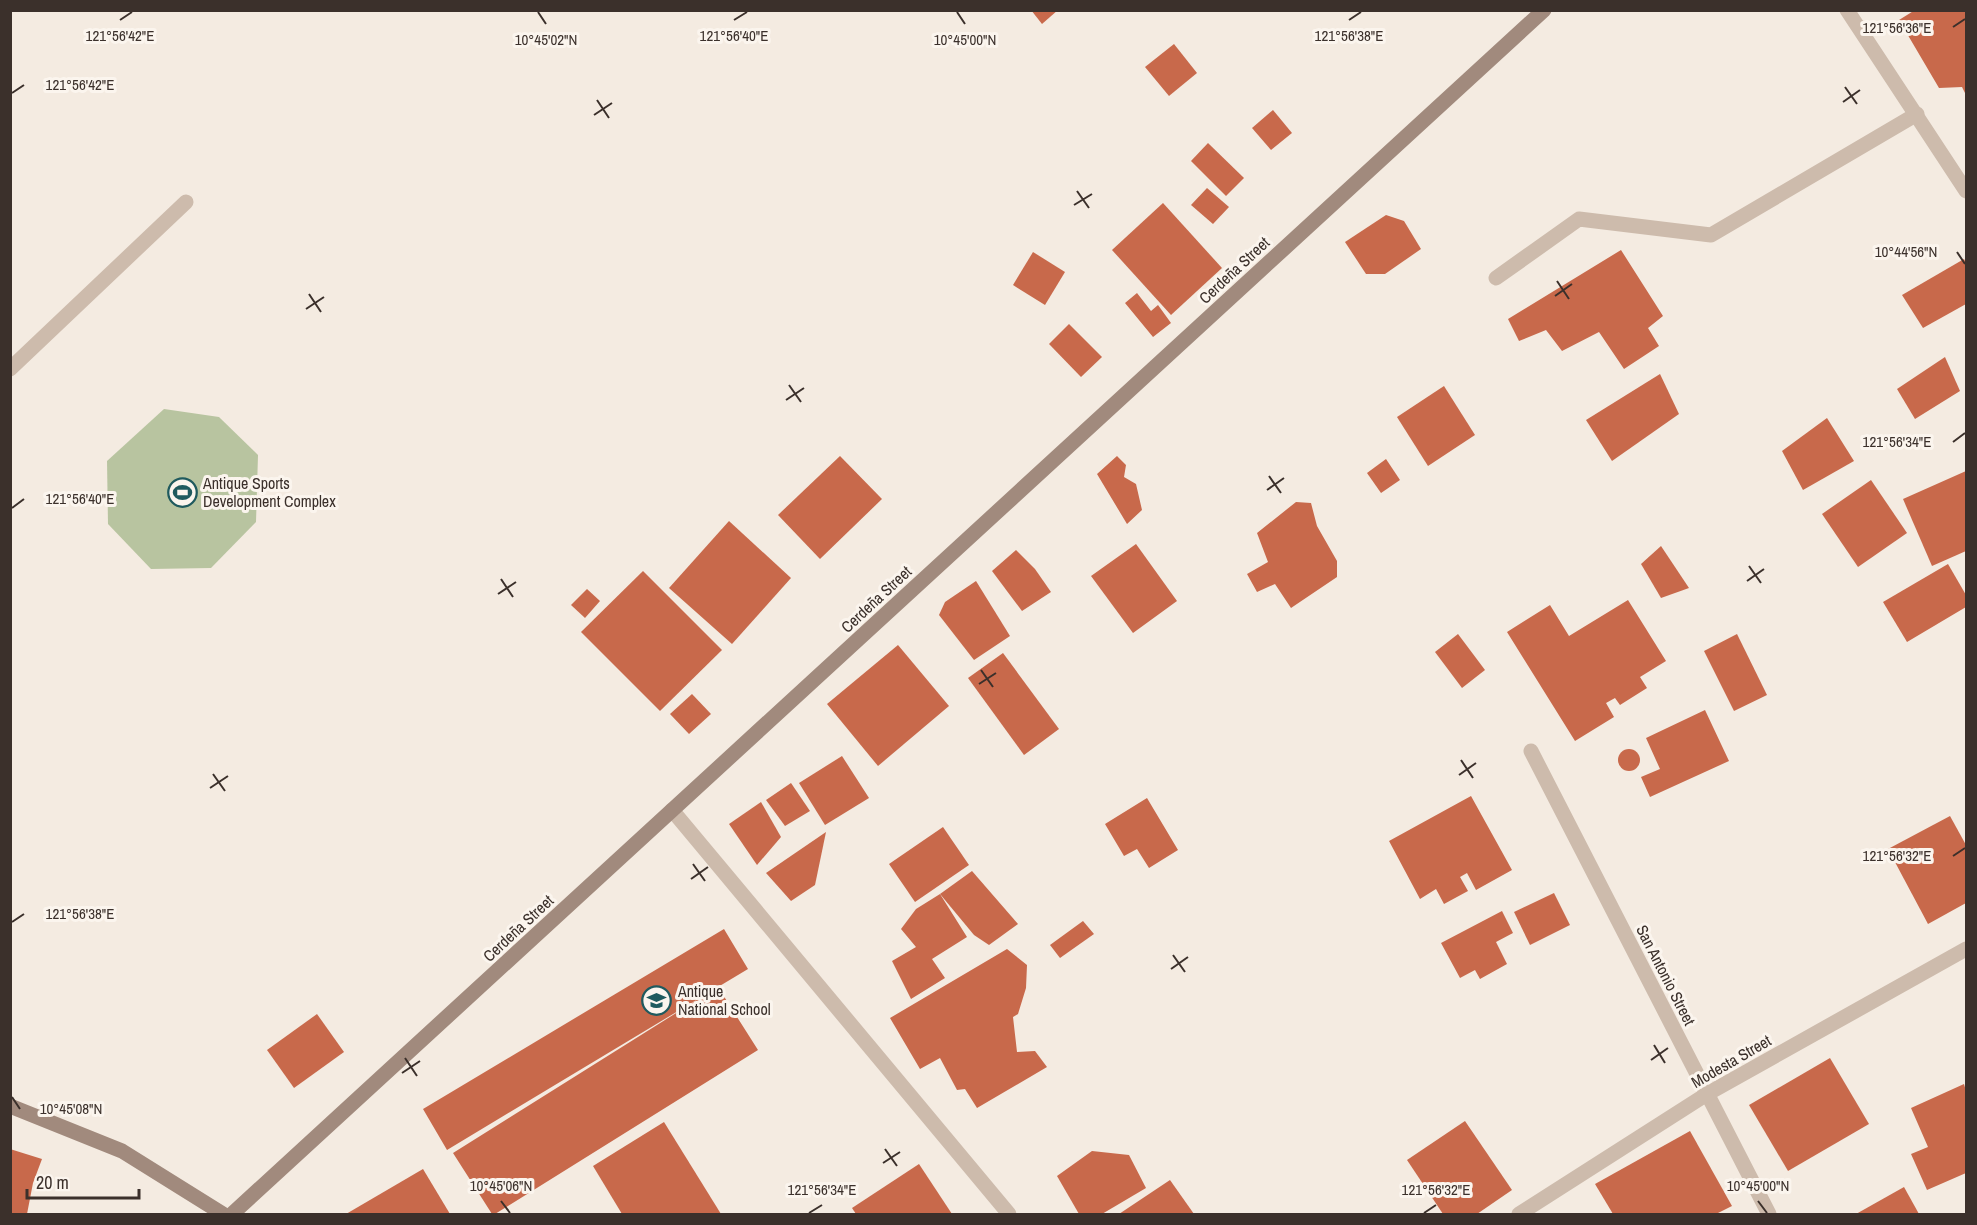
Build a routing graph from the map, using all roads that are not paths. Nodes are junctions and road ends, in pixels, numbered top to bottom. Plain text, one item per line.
1 (1544, 10) edge
2 (1847, 10) edge
3 (1917, 114) junction
4 (1966, 191) edge
5 (186, 202) dead end
6 (1496, 279) dead end
7 (10, 369) edge
8 (1531, 751) dead end
9 (672, 810) junction
10 (1966, 950) edge
11 (1707, 1094) junction
12 (10, 1106) edge
13 (223, 1215) edge
14 (232, 1215) edge
15 (1009, 1215) edge
16 (1519, 1215) edge
17 (1769, 1215) edge

1 - 9 main road, Cerdeña Street
2 - 3 street
3 - 4 street
3 - 6 street
5 - 7 street
8 - 11 street, San Antonio Street
9 - 14 main road, Cerdeña Street
9 - 15 street
10 - 11 street, Modesta Street
11 - 16 street, Modesta Street
11 - 17 street, San Antonio Street
12 - 13 main road

